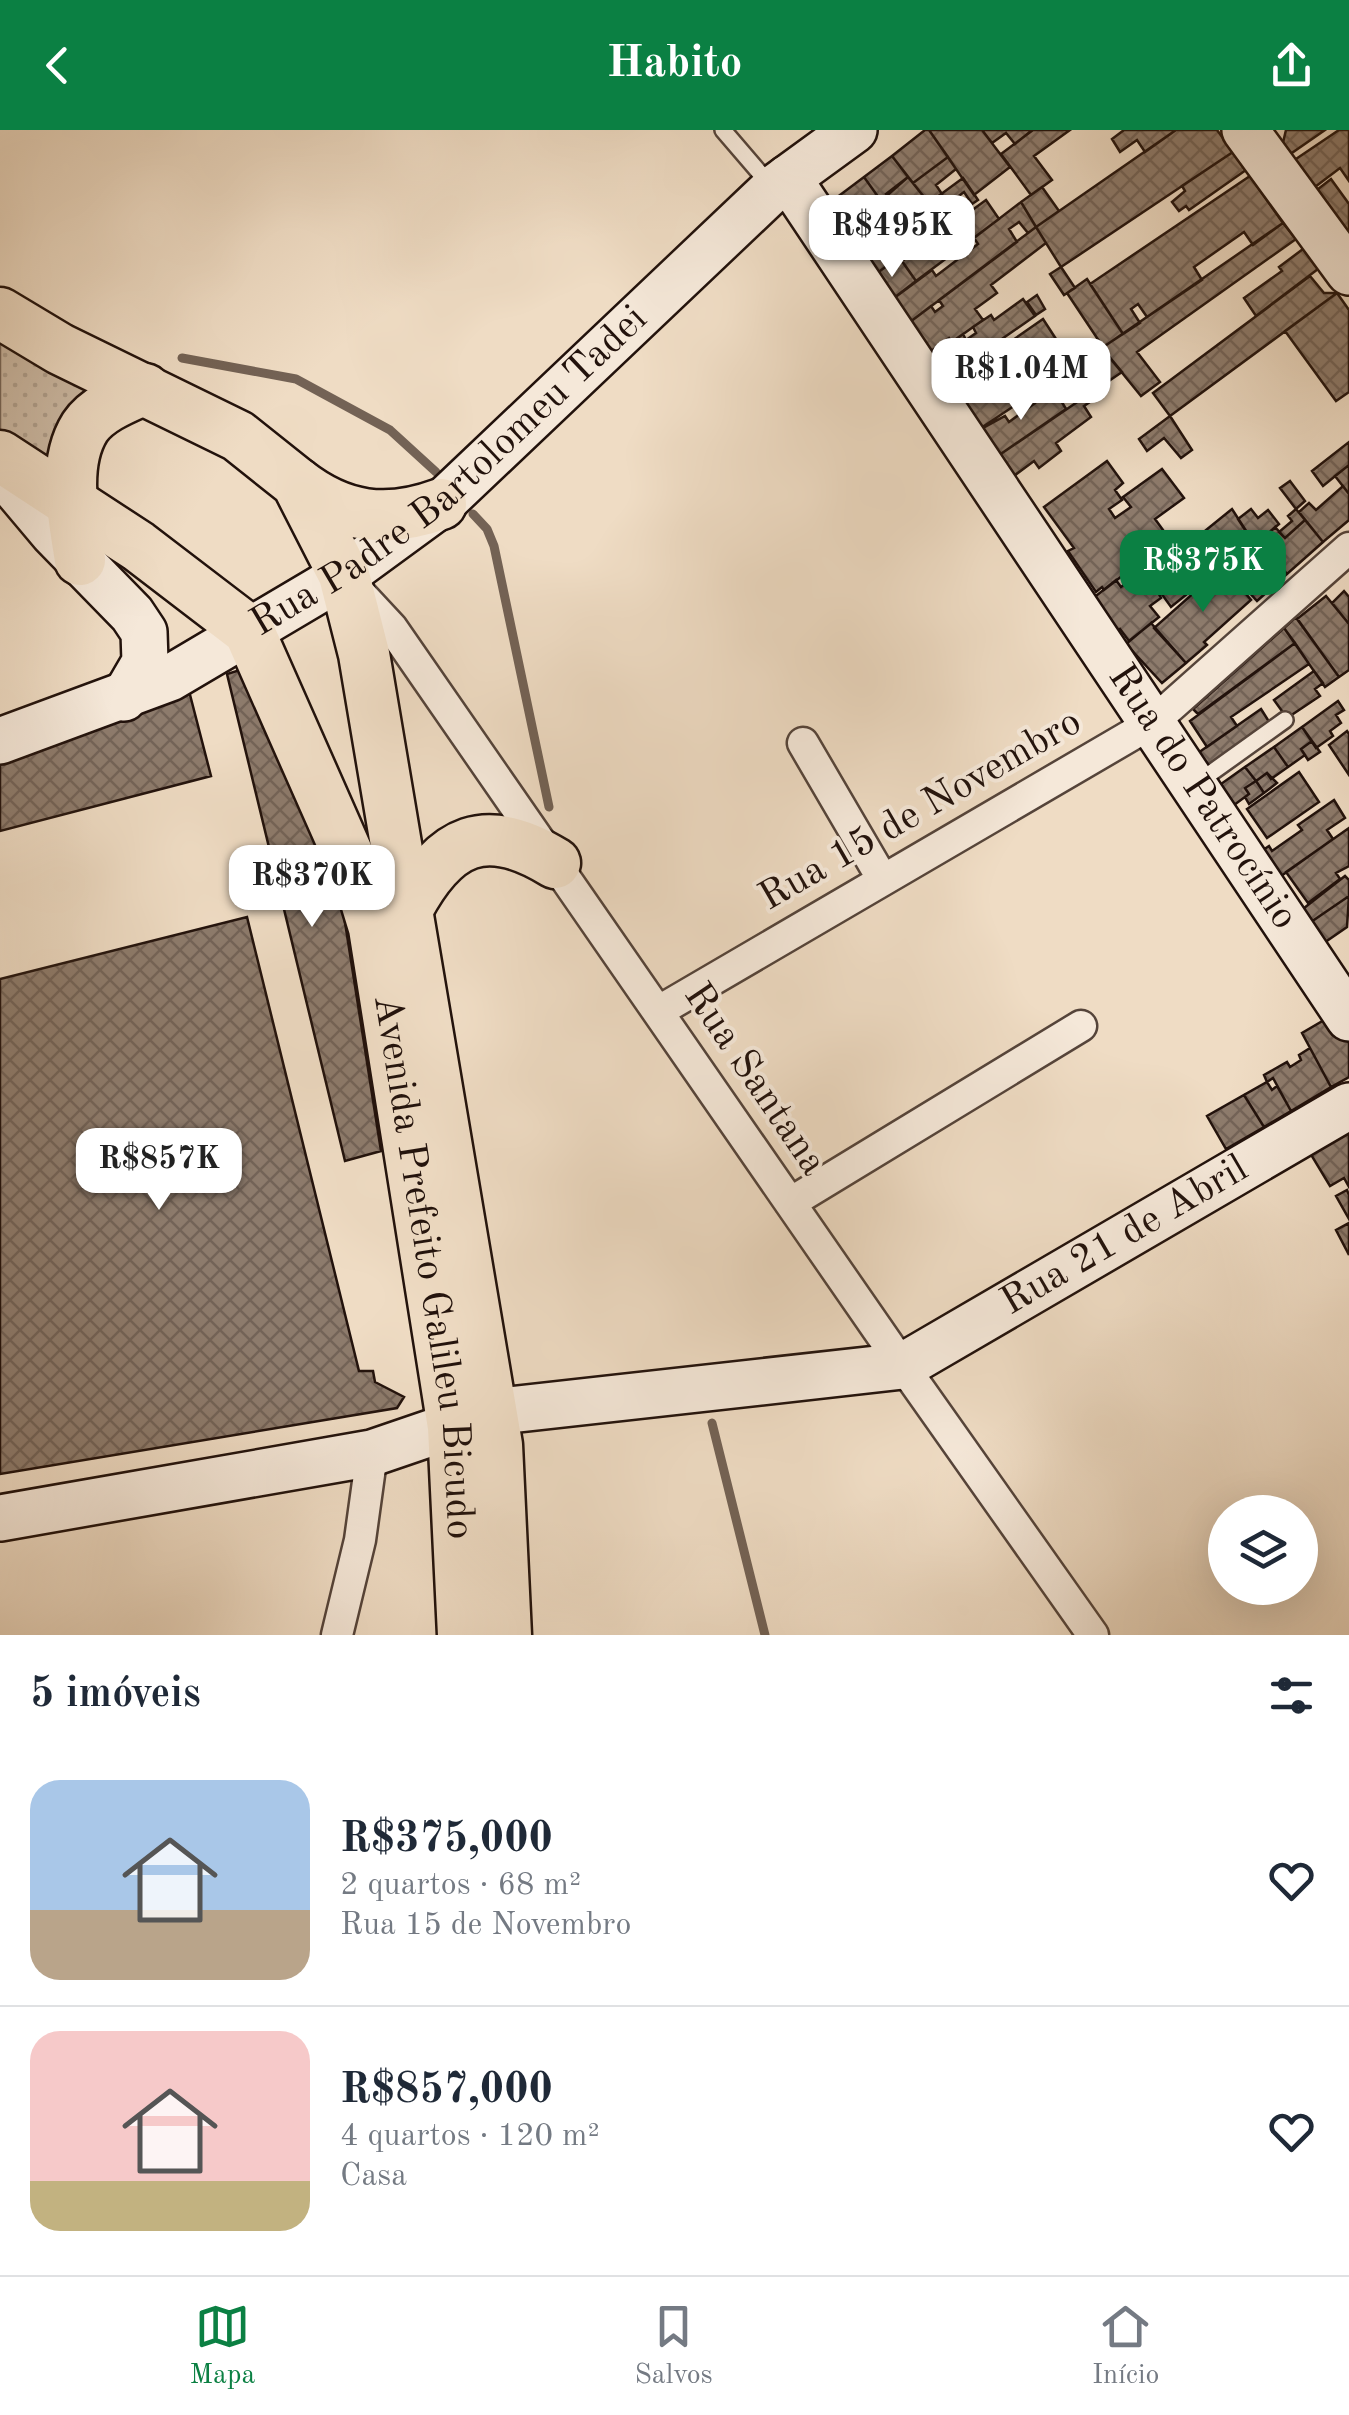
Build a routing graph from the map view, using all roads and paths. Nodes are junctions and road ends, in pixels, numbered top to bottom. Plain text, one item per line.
1 (723, 130) edge
2 (854, 130) edge
3 (1246, 130) edge
4 (781, 184) junction
5 (1349, 272) edge
6 (0, 314) edge
7 (145, 389) junction
8 (0, 456) edge
9 (0, 470) edge
10 (297, 483) junction
11 (72, 501) junction
12 (441, 504) junction
13 (1349, 548) edge
14 (80, 560) junction
15 (344, 575) junction
16 (249, 631) junction
17 (124, 698) junction
18 (1285, 720) dead end
19 (1152, 723) junction
20 (0, 741) edge
21 (803, 743) dead end
22 (1194, 786) junction
23 (555, 863) junction
24 (883, 880) junction
25 (408, 908) junction
26 (659, 1011) junction
27 (1349, 1018) edge
28 (1081, 1026) dead end
29 (1349, 1106) edge
30 (790, 1203) junction
31 (903, 1366) junction
32 (472, 1419) junction
33 (372, 1453) junction
34 (0, 1518) edge
35 (337, 1635) edge
36 (463, 1635) edge
37 (506, 1635) edge
38 (1093, 1635) edge

1 - 4 lane
2 - 4 street, Rua Padre Bartolomeu Tadei
3 - 5 street
4 - 12 street, Rua Padre Bartolomeu Tadei
4 - 19 street, Rua do Patrocínio
6 - 7 main road, Avenida Prefeito Galileu Bicudo
7 - 10 main road, Avenida Prefeito Galileu Bicudo
7 - 11 main road
8 - 11 main road, Avenida Prefeito Galileu Bicudo
9 - 14 street
10 - 12 main road
10 - 15 main road, Avenida Prefeito Galileu Bicudo
11 - 14 main road
11 - 16 main road, Avenida Prefeito Galileu Bicudo
12 - 15 street, Rua Padre Bartolomeu Tadei
13 - 19 street, Rua 15 de Novembro
14 - 17 street
15 - 16 street, Rua Padre Bartolomeu Tadei
15 - 23 street, Rua Santana
15 - 25 main road, Avenida Prefeito Galileu Bicudo
16 - 17 street, Rua Padre Bartolomeu Tadei
16 - 32 main road, Avenida Prefeito Galileu Bicudo
17 - 20 street, Rua Padre Bartolomeu Tadei
18 - 22 lane
19 - 22 street, Rua do Patrocínio
19 - 24 street, Rua 15 de Novembro
21 - 24 street
22 - 27 street, Rua do Patrocínio
23 - 25 main road
23 - 26 street, Rua Santana
24 - 26 street, Rua 15 de Novembro
25 - 32 main road, Avenida Prefeito Galileu Bicudo
26 - 30 street, Rua Santana
28 - 30 street
29 - 31 street, Rua 21 de Abril
30 - 31 street, Rua Santana
31 - 32 street
31 - 38 street, Rua Santana
32 - 33 street
32 - 36 main road, Avenida Prefeito Galileu Bicudo
32 - 37 main road
33 - 34 street
33 - 35 street

